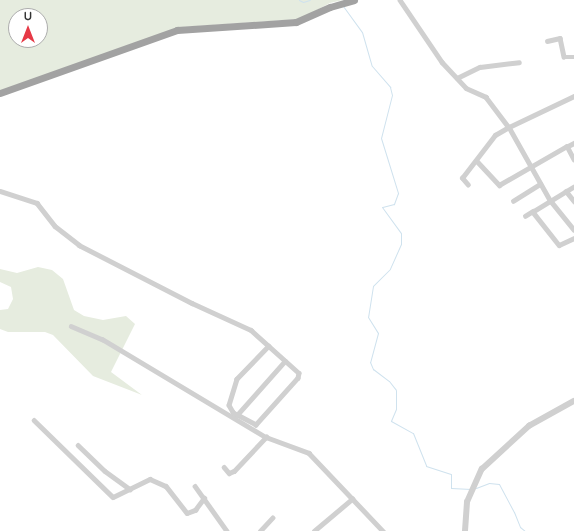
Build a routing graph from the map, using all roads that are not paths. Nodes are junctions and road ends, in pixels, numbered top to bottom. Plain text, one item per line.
1 (354, 0) edge
2 (400, 0) edge
3 (547, 41) dead end
4 (574, 57) edge
5 (519, 62) dead end
6 (457, 78) junction
7 (0, 93) edge
8 (574, 96) edge
9 (509, 126) junction
10 (574, 142) edge
11 (568, 146) junction
12 (574, 159) edge
13 (477, 161) junction
14 (531, 167) junction
15 (540, 184) junction
16 (468, 185) dead end
17 (574, 187) edge
18 (0, 191) edge
19 (566, 191) junction
20 (550, 200) junction
21 (513, 201) dead end
22 (574, 201) edge
23 (533, 211) junction
24 (525, 216) dead end
25 (574, 230) edge
26 (574, 238) edge
27 (71, 326) dead end
28 (269, 346) junction
29 (286, 361) junction
30 (574, 401) edge
31 (237, 415) junction
32 (34, 420) dead end
33 (266, 437) junction
34 (78, 445) dead end
35 (224, 467) dead end
36 (195, 486) dead end
37 (130, 489) junction
38 (204, 498) junction
39 (352, 499) junction
40 (272, 518) dead end
41 (228, 531) edge
42 (260, 531) edge
43 (314, 531) edge
44 (383, 531) edge
45 (465, 531) edge

1 - 7 highway
2 - 6 street
3 - 4 street
5 - 6 street
6 - 9 street
8 - 9 street
9 - 13 street
9 - 14 street
10 - 11 street
11 - 12 street
11 - 14 street
13 - 14 street
13 - 16 street
14 - 15 street
15 - 20 street
15 - 21 street
17 - 19 street
18 - 28 street
19 - 20 street
19 - 22 street
20 - 23 street
20 - 25 street
23 - 24 street
23 - 26 street
27 - 33 street
28 - 29 street
28 - 31 street
29 - 31 street
29 - 31 street
30 - 45 street
32 - 37 street
33 - 35 street
33 - 39 street
34 - 37 street
36 - 38 street
37 - 38 street
38 - 41 street
39 - 43 street
39 - 44 street
40 - 42 street

